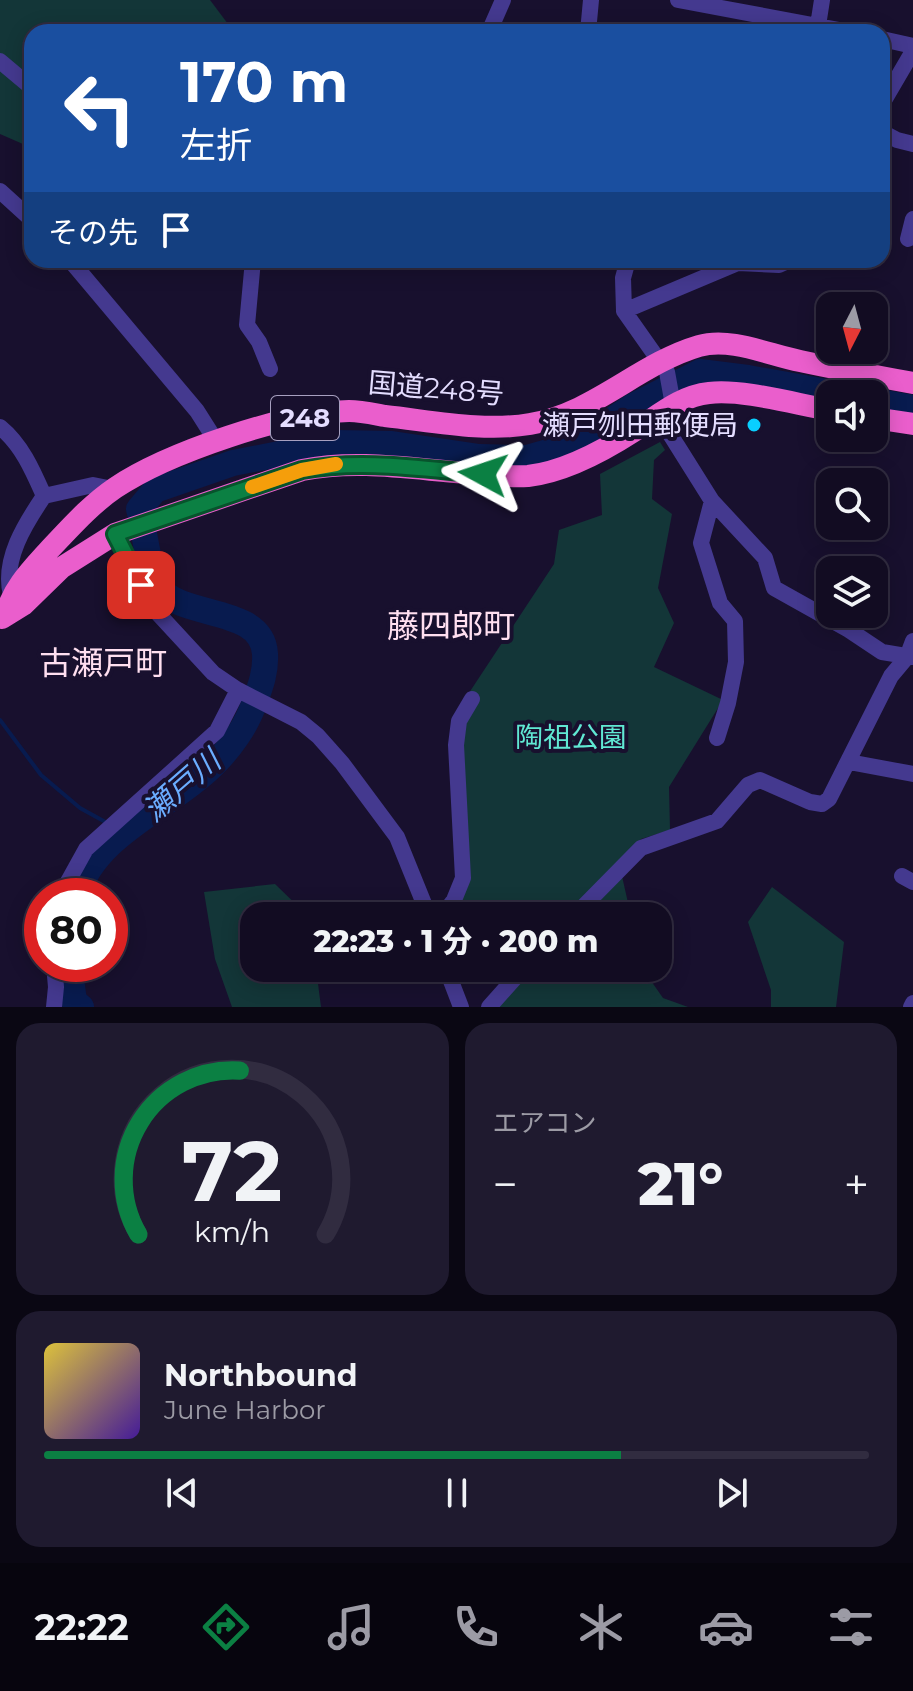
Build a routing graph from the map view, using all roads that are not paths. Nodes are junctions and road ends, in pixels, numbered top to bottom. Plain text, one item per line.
1 (503, 0) edge
2 (591, 0) edge
3 (678, 0) edge
4 (822, 0) edge
5 (492, 24) edge
6 (589, 24) edge
7 (793, 24) edge
8 (818, 24) edge
9 (890, 41) edge
10 (913, 48) edge
11 (0, 61) edge
12 (24, 81) edge
13 (890, 90) edge
14 (890, 136) edge
15 (913, 144) edge
16 (0, 191) edge
17 (24, 213) edge
18 (913, 219) edge
19 (908, 239) dead end
20 (77, 268) edge
21 (252, 268) edge
22 (626, 268) edge
23 (726, 268) edge
24 (624, 311) junction
25 (664, 367) junction
26 (270, 369) dead end
27 (913, 383) edge
28 (667, 407) junction
29 (816, 408) edge
30 (888, 420) edge
31 (913, 424) edge
32 (0, 427) edge
33 (216, 441) junction
34 (113, 489) junction
35 (44, 496) junction
36 (712, 501) junction
37 (121, 532) junction
38 (6, 610) edge
39 (911, 651) edge
40 (241, 691) junction
41 (472, 699) dead end
42 (717, 738) dead end
43 (849, 762) junction
44 (913, 774) edge
45 (70, 878) edge
46 (423, 902) edge
47 (452, 902) edge
48 (588, 902) edge
49 (56, 982) edge
50 (451, 982) edge
51 (511, 982) edge
52 (54, 1007) edge
53 (461, 1007) edge
54 (489, 1007) edge

1 - 5 street
2 - 6 street
3 - 7 street
4 - 8 street
9 - 10 street
10 - 13 street
11 - 12 street
14 - 15 street
16 - 17 street
18 - 19 street
20 - 33 street
21 - 26 street
22 - 24 street
23 - 24 street
24 - 25 street
25 - 27 highway, 国道248号 / 248
25 - 28 street
25 - 33 highway, 国道248号 / 248
28 - 29 highway, 248
28 - 36 street
28 - 37 highway, 248
30 - 31 highway
32 - 35 street
33 - 34 highway, 国道248号 / 248
34 - 35 street
34 - 38 highway, 国道248号 / 248
35 - 38 street
36 - 39 street
36 - 42 street
37 - 38 highway, 248
37 - 40 street
39 - 43 street
40 - 45 street
40 - 46 street
41 - 47 street
43 - 44 street
43 - 48 street
49 - 52 street
50 - 53 street
51 - 54 street

